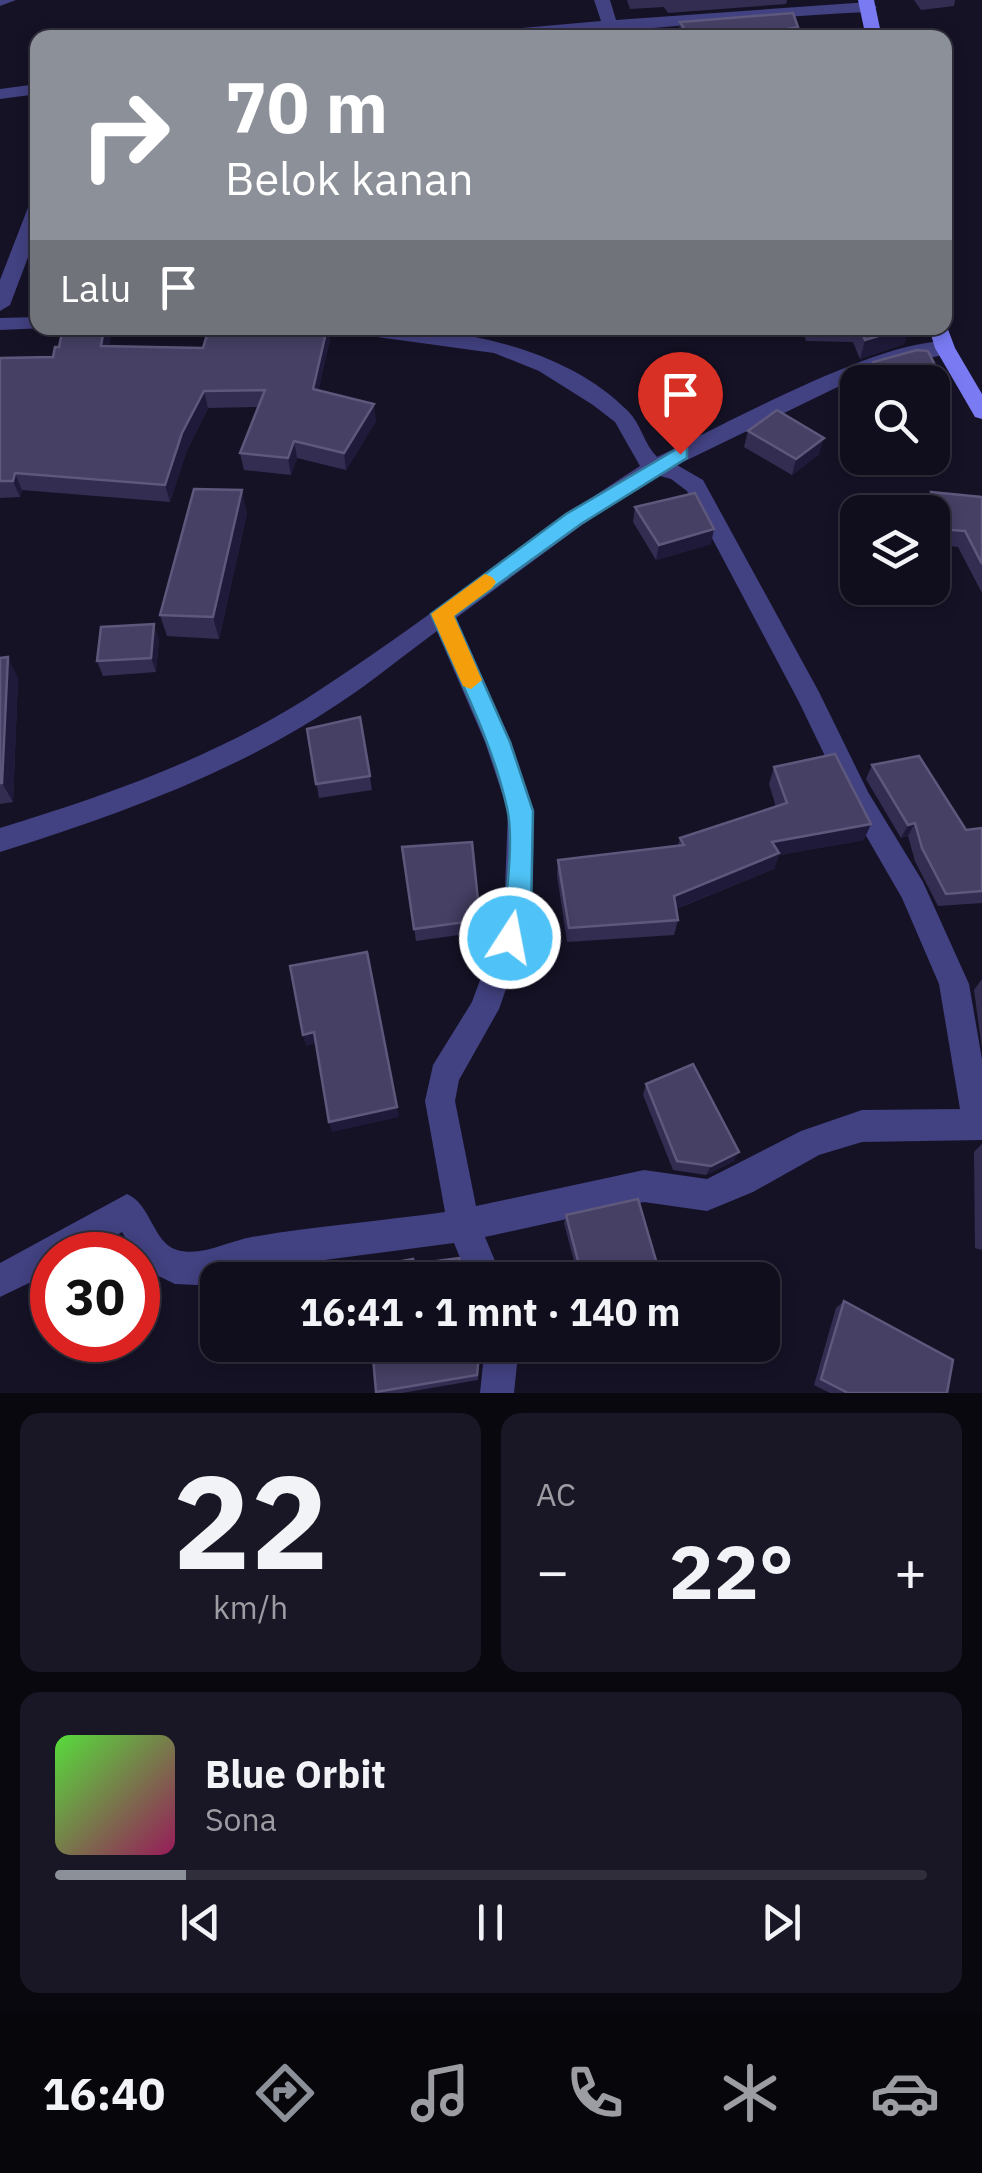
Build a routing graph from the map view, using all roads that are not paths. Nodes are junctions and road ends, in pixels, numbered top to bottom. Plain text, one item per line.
1 (8, 0) edge
2 (602, 0) edge
3 (0, 1) edge
4 (867, 3) edge
5 (610, 28) junction
6 (581, 30) edge
7 (872, 30) edge
8 (30, 90) edge
9 (0, 94) edge
10 (30, 226) edge
11 (0, 305) edge
12 (30, 323) edge
13 (0, 324) edge
14 (402, 335) edge
15 (942, 338) edge
16 (982, 412) edge
17 (654, 467) junction
18 (442, 614) junction
19 (0, 840) edge
20 (980, 1124) edge
21 (463, 1224) junction
22 (479, 1262) edge
23 (0, 1280) edge
24 (500, 1362) edge
25 (497, 1393) edge

1 - 3 street
2 - 5 street
4 - 5 street
4 - 7 street
5 - 6 street
8 - 9 street
10 - 11 street
12 - 13 street
14 - 17 street
15 - 16 street
15 - 17 street
17 - 18 street
17 - 20 street
18 - 19 street
18 - 21 street
20 - 21 street
21 - 22 street
21 - 23 street
24 - 25 street

